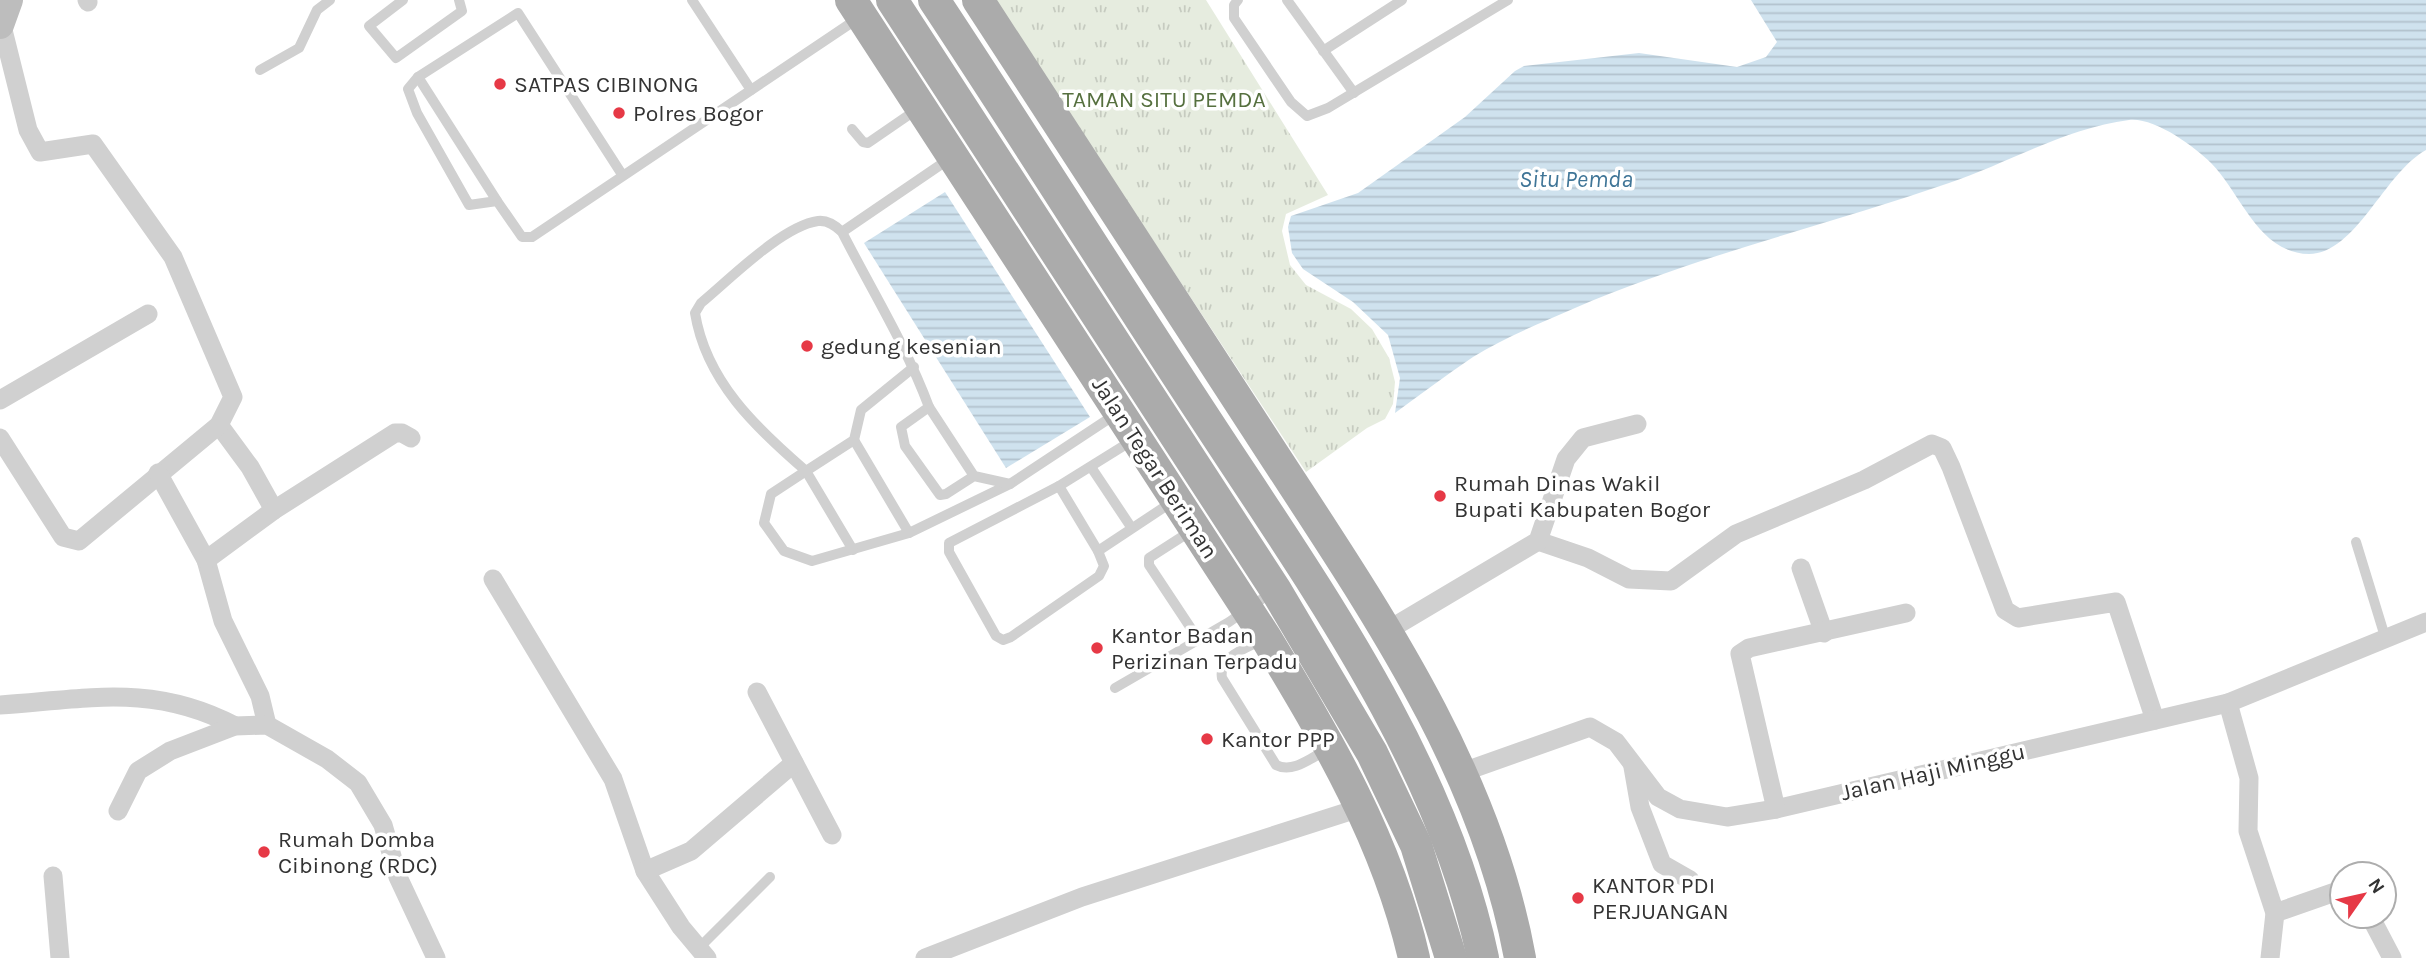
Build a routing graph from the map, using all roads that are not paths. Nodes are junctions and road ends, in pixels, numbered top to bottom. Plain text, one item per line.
1 (9, 0) edge
2 (330, 0) edge
3 (404, 0) edge
4 (459, 0) edge
5 (692, 0) edge
6 (892, 0) edge
7 (934, 0) edge
8 (978, 0) edge
9 (1238, 0) edge
10 (1287, 0) edge
11 (1402, 0) edge
12 (1508, 0) edge
13 (857, 8) edge
14 (0, 23) edge
15 (1323, 51) junction
16 (260, 70) dead end
17 (418, 77) junction
18 (751, 90) junction
19 (1354, 93) junction
20 (921, 107) junction
21 (852, 129) dead end
22 (982, 137) junction
23 (953, 156) junction
24 (623, 176) junction
25 (497, 201) junction
26 (842, 232) junction
27 (1115, 281) junction
28 (1087, 299) junction
29 (148, 314) dead end
30 (914, 367) junction
31 (0, 400) edge
32 (929, 407) junction
33 (1119, 412) junction
34 (1637, 424) dead end
35 (219, 425) junction
36 (0, 438) edge
37 (411, 438) dead end
38 (1136, 438) junction
39 (854, 440) junction
40 (1091, 467) junction
41 (806, 471) junction
42 (158, 473) junction
43 (974, 476) junction
44 (1010, 484) junction
45 (1059, 486) junction
46 (1176, 500) junction
47 (274, 510) junction
48 (1131, 527) junction
49 (1195, 528) junction
50 (909, 533) junction
51 (1326, 536) junction
52 (1538, 541) junction
53 (2356, 542) dead end
54 (853, 550) junction
55 (1098, 551) junction
56 (1294, 555) junction
57 (206, 560) junction
58 (1801, 569) dead end
59 (494, 579) dead end
60 (1275, 589) junction
61 (1247, 610) junction
62 (1906, 613) dead end
63 (2424, 628) edge
64 (1385, 632) junction
65 (1824, 633) junction
66 (1266, 638) junction
67 (1198, 639) junction
68 (2386, 641) junction
69 (1115, 688) dead end
70 (757, 692) dead end
71 (2228, 704) junction
72 (0, 705) edge
73 (2155, 720) junction
74 (267, 724) junction
75 (235, 726) junction
76 (1331, 747) junction
77 (794, 763) junction
78 (1633, 766) junction
79 (1463, 772) junction
80 (1363, 807) junction
81 (1776, 809) junction
82 (118, 811) dead end
83 (832, 835) dead end
84 (645, 871) junction
85 (53, 876) dead end
86 (770, 877) dead end
87 (1690, 880) dead end
88 (2328, 894) edge
89 (2275, 913) junction
90 (2377, 930) edge
91 (703, 953) edge
92 (60, 958) edge
93 (436, 958) edge
94 (925, 958) edge
95 (1414, 958) edge
96 (1451, 958) edge
97 (1483, 958) edge
98 (1520, 958) edge
99 (2270, 958) edge
100 (2392, 958) edge

1 - 14 street
2 - 16 lane
3 - 4 lane
5 - 18 lane
6 - 22 main road, Jalan Tegar Beriman
7 - 27 main road
8 - 51 main road
9 - 19 lane
10 - 15 lane
11 - 15 lane
12 - 19 lane
13 - 18 lane
13 - 20 main road, Jalan Tegar Beriman
14 - 35 street
15 - 19 lane
17 - 24 lane
17 - 25 lane
17 - 25 lane
18 - 24 lane
20 - 21 lane
20 - 23 main road, Jalan Tegar Beriman
22 - 23 main road
22 - 28 main road, Jalan Tegar Beriman
23 - 26 lane
23 - 33 main road, Jalan Tegar Beriman
24 - 25 lane
26 - 30 lane
26 - 41 lane
27 - 28 main road
27 - 56 main road
28 - 60 main road, Jalan Tegar Beriman
29 - 31 street
30 - 32 lane
30 - 39 lane
32 - 43 lane
32 - 43 lane
33 - 38 main road, Jalan Tegar Beriman
33 - 44 lane
34 - 52 street
35 - 42 street
35 - 47 street
36 - 42 street
37 - 47 street
38 - 40 lane
38 - 46 main road, Jalan Tegar Beriman
39 - 41 lane
39 - 50 lane
40 - 45 lane
40 - 48 lane
41 - 54 lane
41 - 54 lane
42 - 57 street
43 - 44 lane
44 - 50 lane
45 - 55 lane
45 - 55 lane
46 - 48 lane
46 - 49 main road, Jalan Tegar Beriman
47 - 57 street
48 - 55 lane
49 - 61 main road, Jalan Tegar Beriman
49 - 67 lane
50 - 54 lane
51 - 56 main road
51 - 64 main road
52 - 64 street
52 - 73 street
53 - 68 lane
56 - 97 main road
57 - 74 street
58 - 65 street
59 - 84 street
60 - 61 lane
60 - 96 main road, Jalan Tegar Beriman
61 - 66 main road, Jalan Tegar Beriman
61 - 67 lane
62 - 65 street
63 - 68 street, Jalan Haji Minggu
64 - 79 main road
65 - 81 street
66 - 76 main road, Jalan Tegar Beriman
66 - 76 lane
67 - 69 lane
68 - 71 street, Jalan Haji Minggu
70 - 77 street
71 - 73 street, Jalan Haji Minggu
71 - 89 street
72 - 75 street
73 - 81 street, Jalan Haji Minggu
74 - 75 street
74 - 93 street
75 - 82 street
76 - 80 main road, Jalan Tegar Beriman
77 - 83 street
77 - 84 street
78 - 79 street, Jalan Haji Minggu
78 - 81 street, Jalan Haji Minggu
78 - 87 street
79 - 98 main road
80 - 94 street
80 - 95 main road, Jalan Tegar Beriman
84 - 91 street
85 - 92 street
86 - 91 lane
88 - 89 street
89 - 99 street
90 - 100 street

